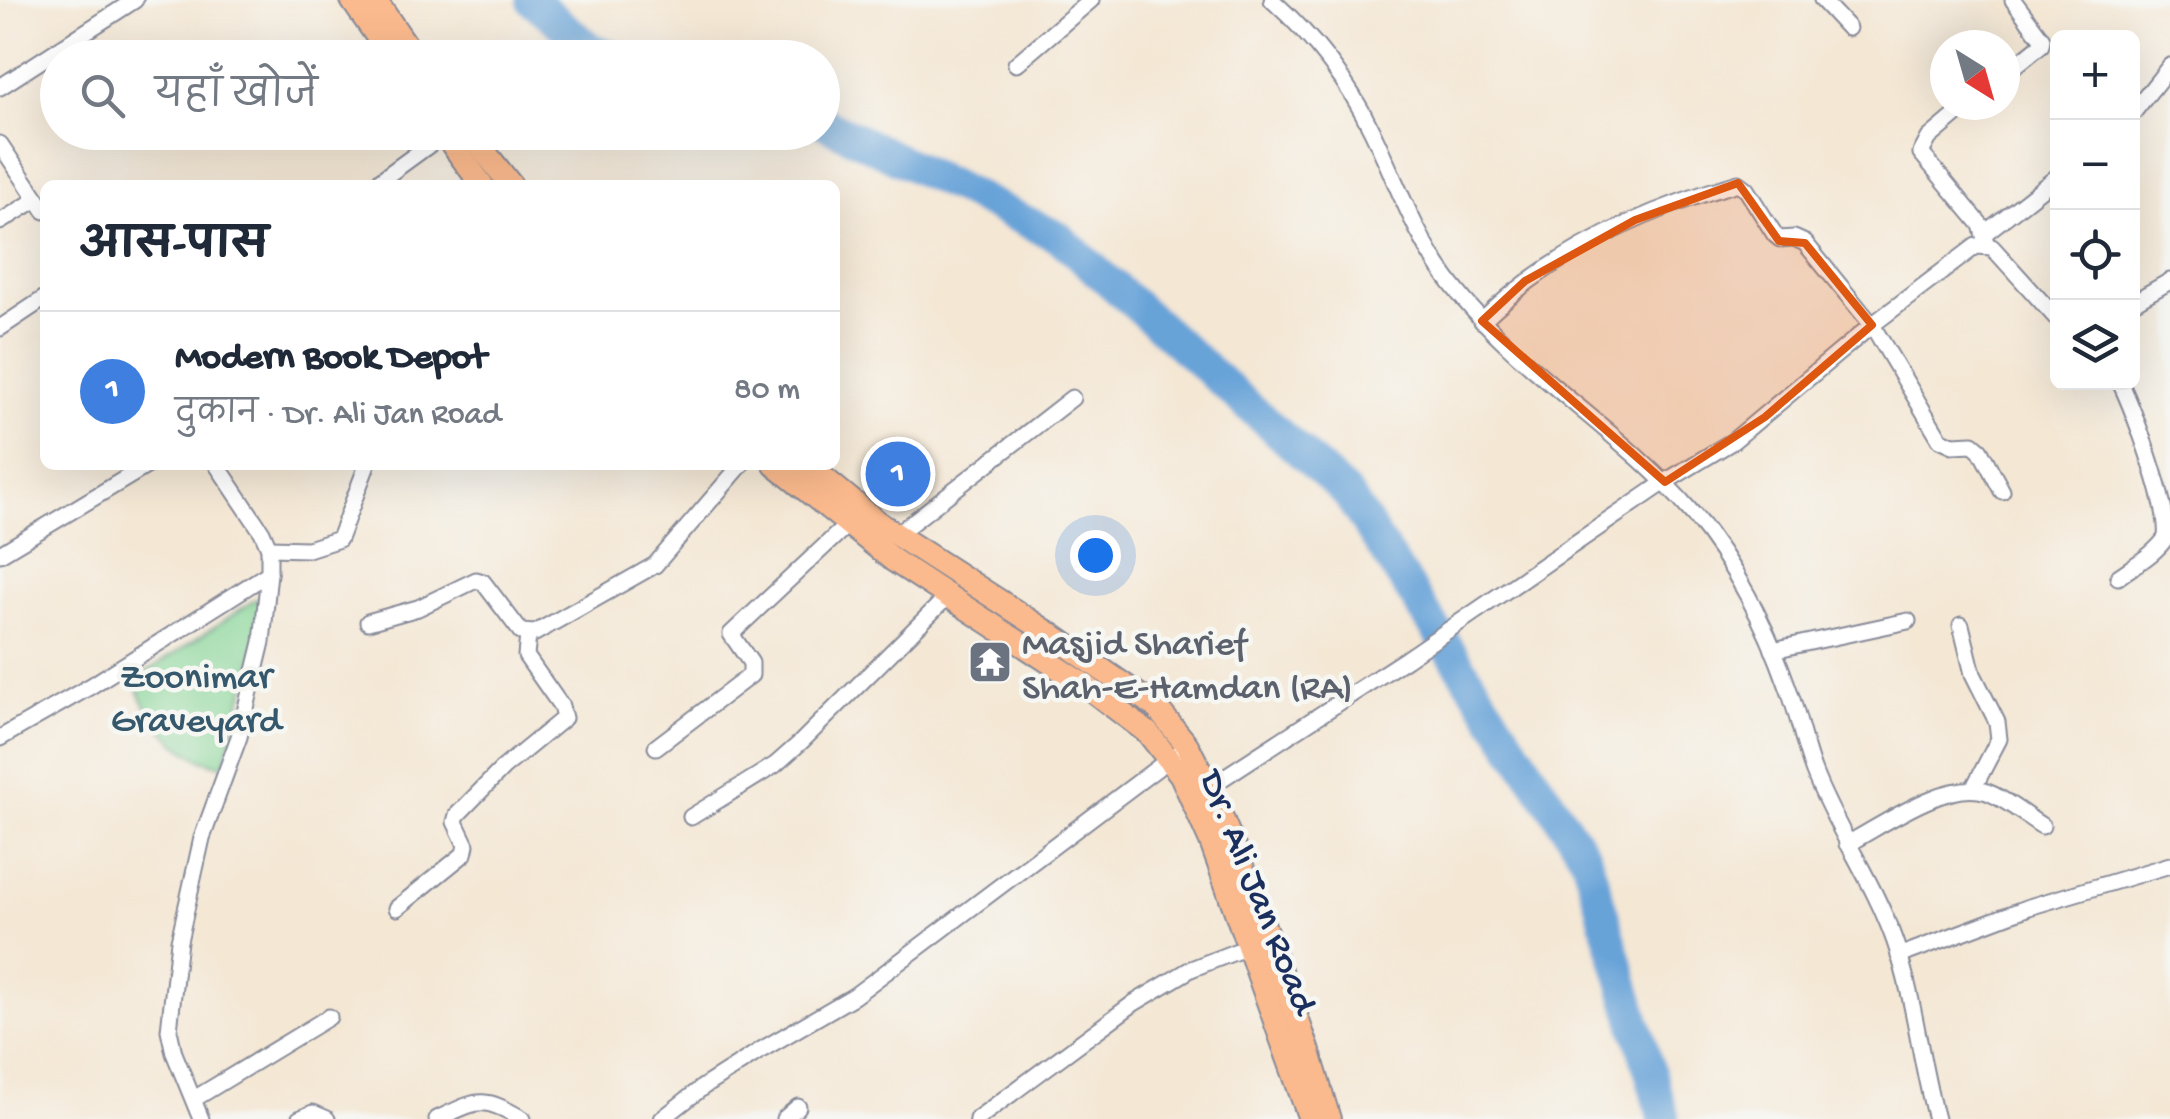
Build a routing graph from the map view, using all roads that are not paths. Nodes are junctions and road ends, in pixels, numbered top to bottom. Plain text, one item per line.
1 (135, 0) edge
2 (352, 0) edge
3 (376, 0) edge
4 (1091, 0) edge
5 (1272, 0) edge
6 (1822, 0) edge
7 (2013, 0) edge
8 (1848, 28) dead end
9 (73, 40) edge
10 (380, 40) edge
11 (403, 40) edge
12 (40, 61) edge
13 (2020, 62) edge
14 (1016, 64) dead end
15 (2170, 66) edge
16 (0, 87) edge
17 (2140, 104) edge
18 (1950, 120) edge
19 (0, 144) edge
20 (421, 150) edge
21 (456, 150) edge
22 (483, 150) edge
23 (381, 180) edge
24 (478, 180) edge
25 (507, 180) edge
26 (2050, 183) edge
27 (40, 204) edge
28 (40, 205) edge
29 (0, 222) edge
30 (1986, 240) junction
31 (2170, 281) edge
32 (2137, 300) edge
33 (40, 301) edge
34 (2050, 311) edge
35 (1482, 321) junction
36 (1872, 324) junction
37 (0, 328) edge
38 (2123, 390) edge
39 (1072, 398) dead end
40 (140, 470) edge
41 (220, 470) edge
42 (365, 470) edge
43 (737, 470) edge
44 (781, 470) edge
45 (814, 470) edge
46 (1665, 482) junction
47 (2002, 491) dead end
48 (848, 524) junction
49 (896, 535) junction
50 (268, 548) junction
51 (0, 554) edge
52 (269, 573) junction
53 (2118, 577) dead end
54 (947, 597) junction
55 (1908, 621) dead end
56 (368, 622) dead end
57 (1961, 625) dead end
58 (528, 635) junction
59 (1773, 650) junction
60 (0, 738) edge
61 (656, 747) dead end
62 (1178, 753) junction
63 (1209, 788) junction
64 (1972, 789) junction
65 (691, 818) dead end
66 (2042, 826) dead end
67 (1847, 844) junction
68 (2170, 865) edge
69 (397, 908) dead end
70 (1250, 946) junction
71 (1899, 956) junction
72 (329, 1017) dead end
73 (194, 1099) junction
74 (798, 1106) dead end
75 (199, 1118) edge
76 (298, 1119) edge
77 (327, 1119) edge
78 (437, 1119) edge
79 (523, 1119) edge
80 (662, 1119) edge
81 (784, 1119) edge
82 (977, 1119) edge
83 (1310, 1119) edge
84 (1329, 1119) edge
85 (1936, 1119) edge

1 - 9 street
2 - 10 main road
3 - 11 main road
4 - 14 street
5 - 35 street
6 - 8 street
7 - 13 street
12 - 16 street
15 - 17 street
18 - 30 street
19 - 27 street
20 - 23 street
21 - 24 main road
22 - 25 main road
26 - 30 street
28 - 29 street
30 - 34 street
30 - 36 street
31 - 32 street
33 - 37 street
35 - 36 street
35 - 46 street
36 - 46 street
36 - 47 street
38 - 53 street
39 - 49 street
40 - 51 street
41 - 50 street
42 - 50 street
43 - 58 street
44 - 48 main road, Dr. Ali Jan Road
45 - 49 main road, Dr. Ali Jan Road
46 - 59 street
46 - 63 street
48 - 54 main road, Dr. Ali Jan Road
48 - 61 street
49 - 62 main road, Dr. Ali Jan Road
50 - 52 street
52 - 60 street
52 - 73 street
54 - 62 main road, Dr. Ali Jan Road
54 - 65 street
55 - 59 street
56 - 58 street
57 - 64 street
58 - 69 street
59 - 67 street
62 - 63 main road, Dr. Ali Jan Road
62 - 70 main road, Dr. Ali Jan Road
62 - 80 street
63 - 84 main road, Dr. Ali Jan Road
64 - 66 street
64 - 67 street
67 - 71 street
68 - 71 street
70 - 82 street
70 - 83 main road, Dr. Ali Jan Road
71 - 85 street
72 - 73 street
73 - 75 street
74 - 81 street
76 - 77 street
78 - 79 street

